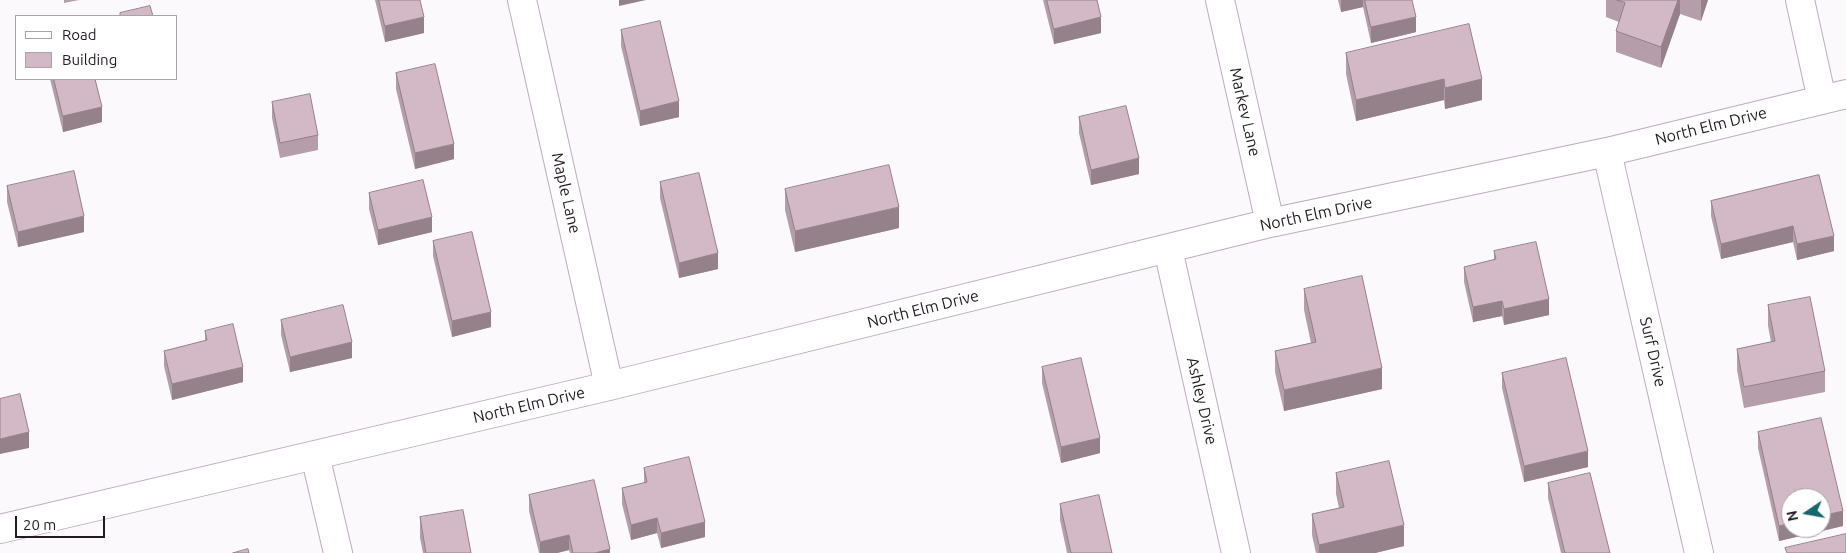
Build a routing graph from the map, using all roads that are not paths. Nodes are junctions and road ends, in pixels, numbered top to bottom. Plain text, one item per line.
1 (522, 0) edge
2 (1220, 0) edge
3 (1800, 0) edge
4 (1834, 97) edge
5 (1607, 152) junction
6 (1270, 223) junction
7 (1168, 249) junction
8 (609, 386) junction
9 (315, 455) junction
10 (0, 529) edge
11 (338, 553) edge
12 (1236, 553) edge
13 (1699, 553) edge

1 - 8 street, Maple Lane
2 - 6 street, Markev Lane
3 - 4 street
4 - 5 street, North Elm Drive
5 - 6 street, North Elm Drive
5 - 13 street, Surf Drive
6 - 7 street, North Elm Drive
7 - 8 street, North Elm Drive
7 - 12 street, Ashley Drive
8 - 9 street, North Elm Drive
9 - 10 street, North Elm Drive
9 - 11 street

